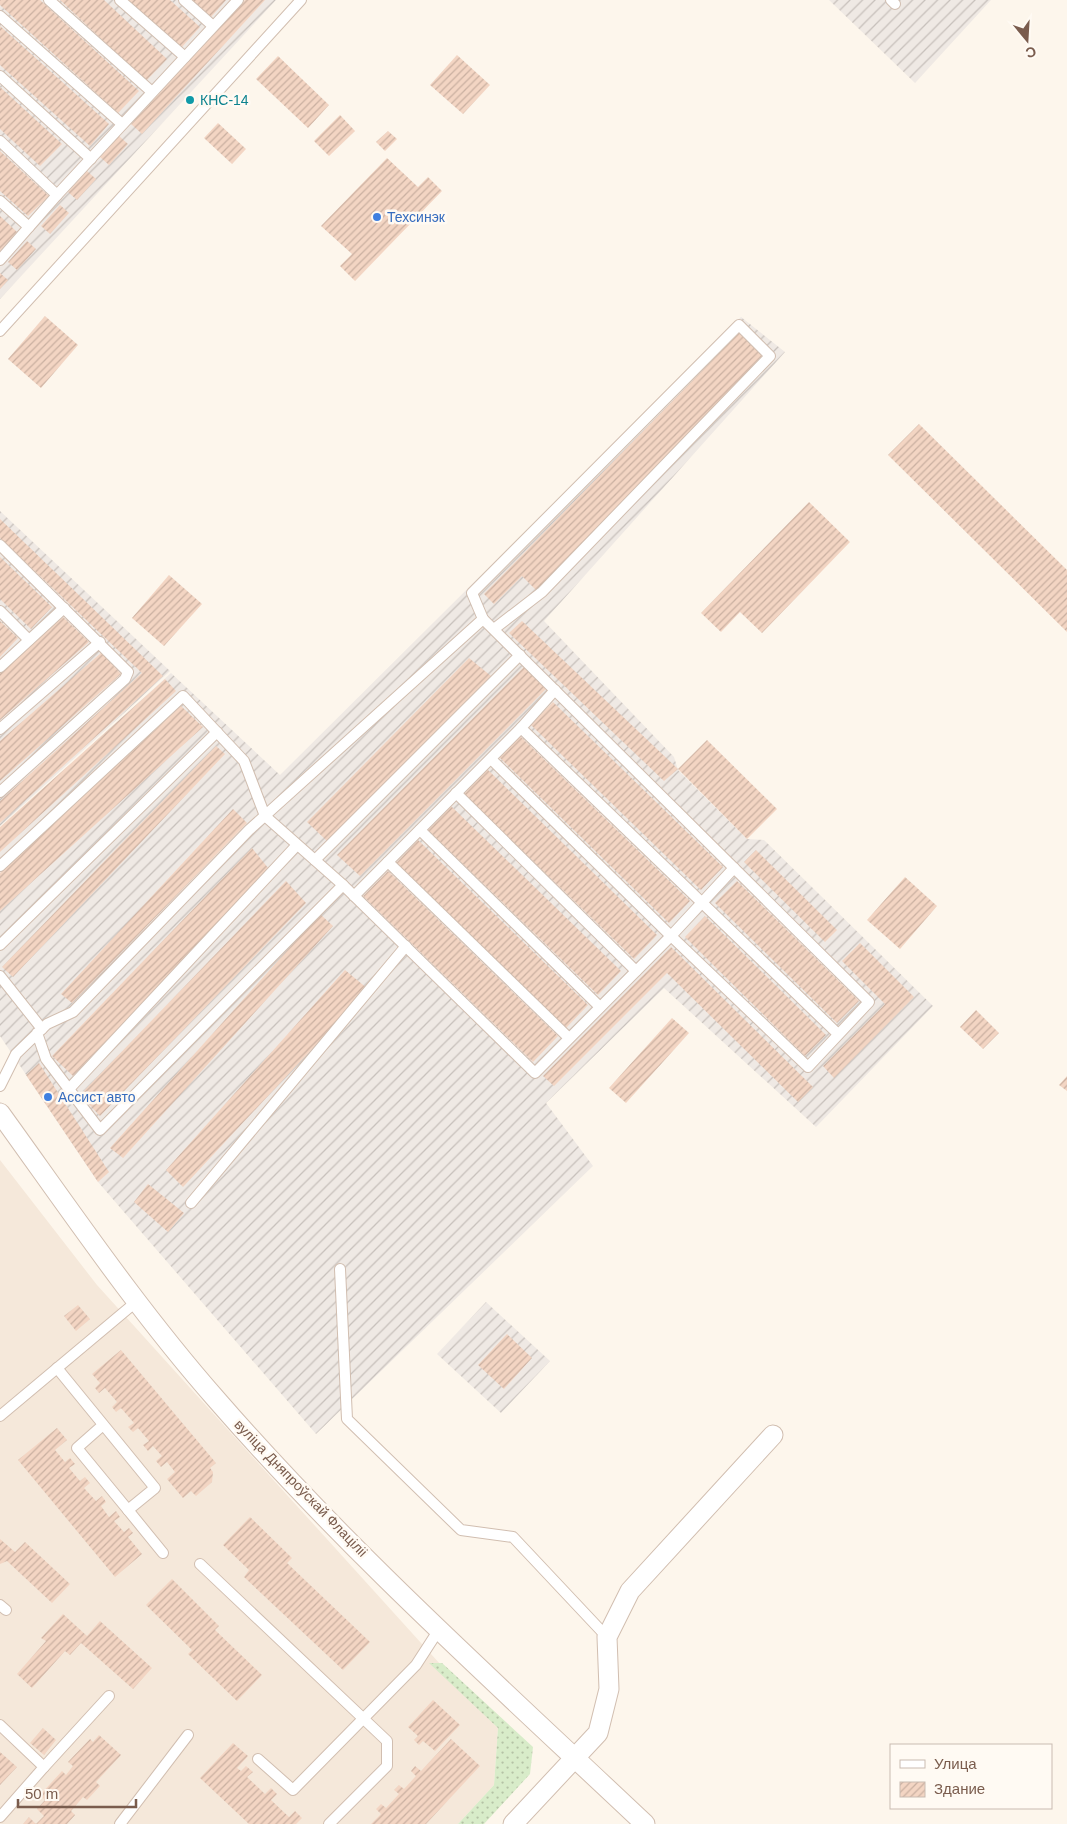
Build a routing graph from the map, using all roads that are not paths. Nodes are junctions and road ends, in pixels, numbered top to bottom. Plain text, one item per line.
1 (48, 0) edge
2 (120, 0) edge
3 (184, 0) edge
4 (238, 0) edge
5 (301, 0) edge
6 (0, 16) edge
7 (213, 26) junction
8 (185, 57) junction
9 (0, 76) edge
10 (152, 92) junction
11 (122, 124) junction
12 (0, 141) edge
13 (91, 159) junction
14 (57, 195) junction
15 (0, 201) edge
16 (29, 227) junction
17 (0, 260) edge
18 (0, 331) edge
19 (0, 545) edge
20 (64, 608) junction
21 (0, 611) edge
22 (483, 619) junction
23 (494, 629) junction
24 (29, 640) junction
25 (100, 642) junction
26 (520, 655) junction
27 (0, 667) edge
28 (555, 690) junction
29 (521, 728) junction
30 (0, 729) edge
31 (217, 732) junction
32 (491, 759) junction
33 (0, 792) edge
34 (456, 793) junction
35 (265, 816) junction
36 (420, 830) junction
37 (297, 845) junction
38 (315, 860) junction
39 (388, 862) junction
40 (0, 866) edge
41 (734, 868) junction
42 (343, 885) junction
43 (354, 896) junction
44 (701, 904) junction
45 (671, 936) junction
46 (0, 945) edge
47 (406, 946) junction
48 (636, 971) junction
49 (0, 976) edge
50 (600, 1007) junction
51 (40, 1031) junction
52 (838, 1034) junction
53 (569, 1038) junction
54 (0, 1086) edge
55 (69, 1089) junction
56 (0, 1113) edge
57 (191, 1203) dead end
58 (340, 1269) dead end
59 (136, 1302) junction
60 (57, 1368) junction
61 (0, 1416) edge
62 (103, 1425) junction
63 (772, 1435) dead end
64 (128, 1510) junction
65 (163, 1552) dead end
66 (200, 1564) dead end
67 (438, 1631) junction
68 (607, 1637) junction
69 (109, 1696) dead end
70 (363, 1717) junction
71 (0, 1725) edge
72 (188, 1735) dead end
73 (576, 1758) junction
74 (258, 1759) dead end
75 (44, 1767) junction
76 (0, 1817) edge
77 (120, 1824) edge
78 (329, 1824) edge
79 (513, 1824) edge
80 (645, 1824) edge

1 - 10 lane
2 - 8 lane
3 - 7 lane
4 - 7 lane
5 - 18 lane
6 - 11 lane
7 - 8 lane
8 - 10 lane
9 - 13 lane
10 - 11 lane
11 - 13 lane
12 - 14 lane
13 - 14 lane
14 - 16 lane
15 - 16 lane
16 - 17 lane
19 - 20 lane
20 - 24 lane
20 - 25 lane
21 - 24 lane
22 - 23 lane
22 - 23 lane
22 - 35 lane
23 - 26 lane
24 - 27 lane
25 - 30 lane
25 - 33 lane
26 - 28 lane
26 - 38 lane
28 - 29 lane
28 - 41 lane
29 - 32 lane
29 - 44 lane
31 - 35 lane
31 - 40 lane
31 - 46 lane
32 - 34 lane
32 - 45 lane
34 - 36 lane
34 - 48 lane
35 - 37 lane
35 - 51 lane
36 - 39 lane
36 - 50 lane
37 - 38 lane
37 - 55 lane
38 - 42 lane
39 - 43 lane
39 - 53 lane
41 - 44 lane
41 - 52 lane
42 - 43 lane
42 - 55 lane
43 - 47 lane
44 - 45 lane
44 - 52 lane
45 - 48 lane
45 - 52 lane
47 - 53 lane
47 - 57 lane
48 - 50 lane
49 - 51 lane
50 - 53 lane
51 - 54 lane
51 - 55 lane
56 - 59 street, вуліца Дняпроўскай Флаціліі
58 - 68 lane
59 - 60 lane
59 - 67 street, вуліца Дняпроўскай Флаціліі
60 - 61 lane
60 - 62 lane
62 - 64 lane
62 - 64 lane
63 - 68 street
64 - 65 lane
66 - 70 lane
67 - 70 lane
67 - 73 street, вуліца Дняпроўскай Флаціліі
68 - 73 street
69 - 75 lane
70 - 74 lane
70 - 78 lane
71 - 75 lane
72 - 77 lane
73 - 79 street
73 - 80 street, вуліца Дняпроўскай Флаціліі
75 - 76 lane

